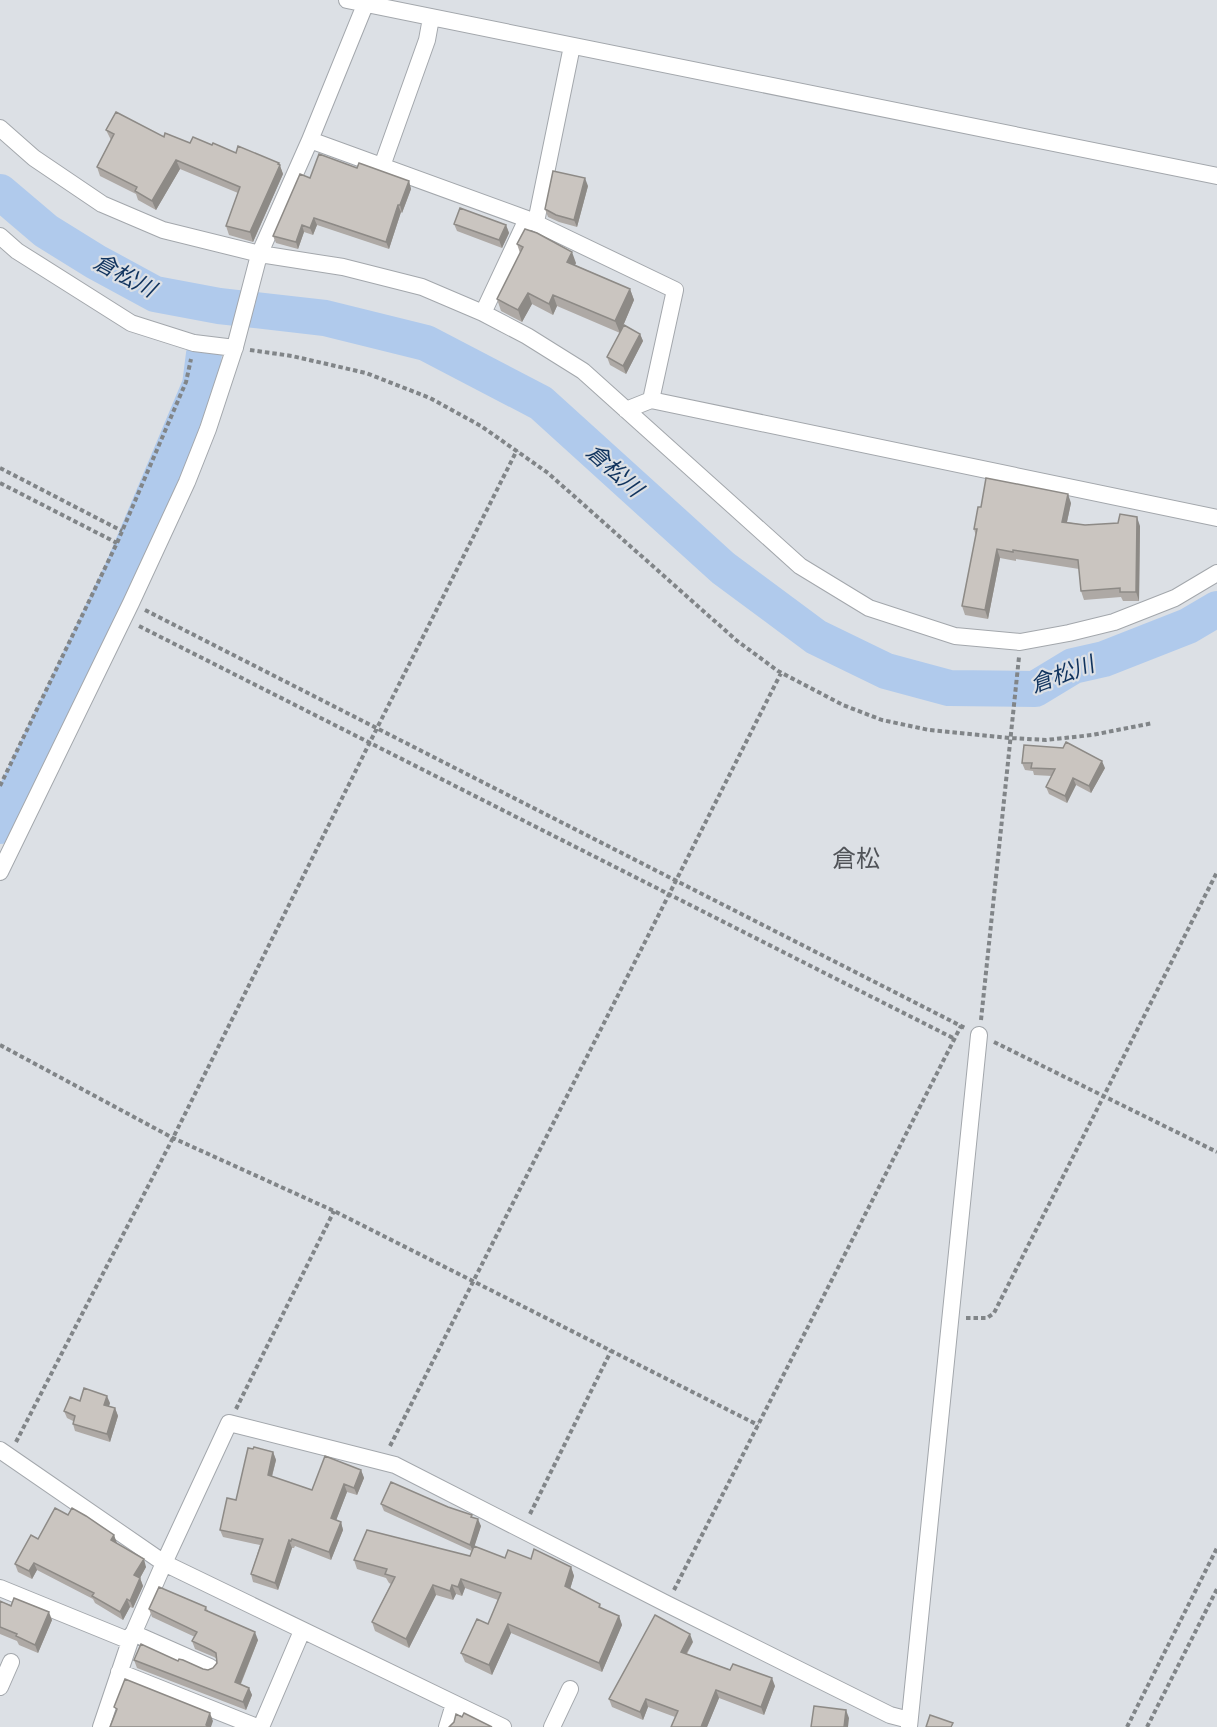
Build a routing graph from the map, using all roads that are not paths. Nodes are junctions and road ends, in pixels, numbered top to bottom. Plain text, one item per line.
1 (347, 0) edge
2 (366, 2) edge
3 (431, 18) junction
4 (572, 46) junction
5 (0, 128) edge
6 (310, 140) junction
7 (382, 166) junction
8 (1217, 176) edge
9 (532, 221) junction
10 (0, 236) edge
11 (259, 254) junction
12 (483, 313) junction
13 (235, 347) junction
14 (651, 400) junction
15 (626, 410) junction
16 (1217, 518) edge
17 (1217, 573) edge
18 (0, 872) edge
19 (979, 1035) road end
20 (4, 1453) edge
21 (164, 1563) junction
22 (0, 1588) edge
23 (302, 1631) junction
24 (131, 1637) junction
25 (11, 1662) dead end
26 (210, 1667) edge
27 (119, 1672) junction
28 (0, 1687) edge
29 (570, 1689) dead end
30 (454, 1704) junction
31 (909, 1723) edge
32 (101, 1727) edge
33 (259, 1727) edge
34 (447, 1727) edge
35 (502, 1727) edge
36 (552, 1727) edge

1 - 2 street
2 - 3 street
2 - 6 street
3 - 4 street
3 - 7 street
4 - 8 street
4 - 9 street
5 - 11 street
6 - 7 street
6 - 11 street
7 - 9 street
9 - 12 street
9 - 14 street
10 - 13 street
11 - 12 street
11 - 13 street
12 - 15 street
13 - 18 street
14 - 15 street
14 - 16 street
15 - 17 street
19 - 31 street
20 - 21 street
21 - 23 street
21 - 24 street
21 - 31 street
22 - 24 street
23 - 30 street
23 - 33 street
24 - 26 street
24 - 27 street
25 - 28 street
27 - 32 street
27 - 33 street
29 - 36 street
30 - 34 street
30 - 35 street

